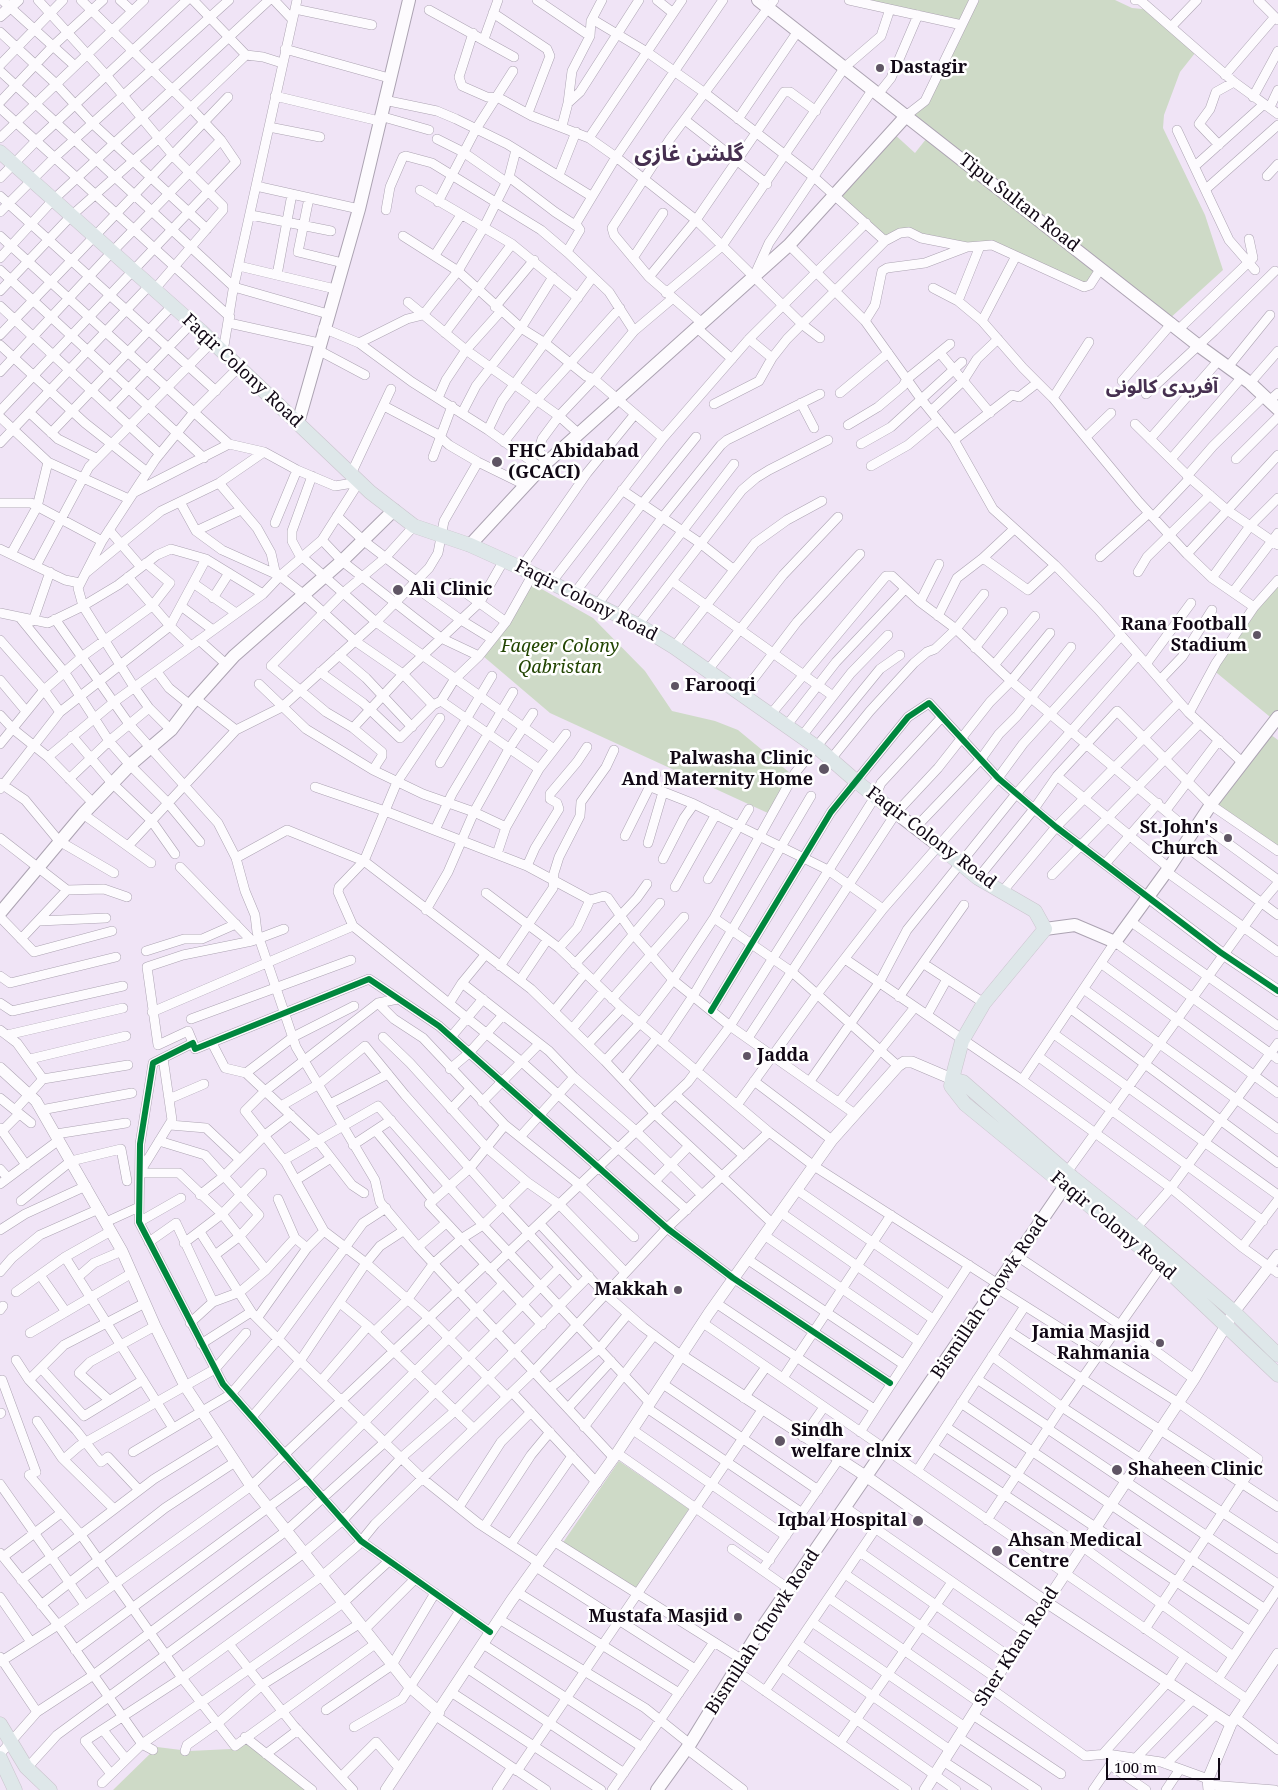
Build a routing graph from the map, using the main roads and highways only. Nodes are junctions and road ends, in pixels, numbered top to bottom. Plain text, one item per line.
1 (409, 0) edge
2 (758, 0) edge
3 (771, 4) edge
4 (907, 115) junction
5 (0, 152) edge
6 (1272, 400) edge
7 (298, 423) junction
8 (394, 510) junction
9 (470, 545) junction
10 (1278, 717) edge
11 (896, 813) joint
12 (939, 846) joint
13 (0, 913) edge
14 (1045, 929) junction
15 (1068, 1178) junction
16 (1278, 1355) edge
17 (1278, 1375) edge
18 (0, 1724) edge
19 (0, 1756) edge
20 (15, 1790) edge
21 (50, 1790) edge
22 (657, 1790) edge

1 - 7 main road
2 - 3 main road, Tipu Sultan Road
3 - 4 main road, Tipu Sultan Road
4 - 6 main road, Tipu Sultan Road
4 - 9 main road
5 - 7 main road, Faqir Colony Road
7 - 8 main road, Faqir Colony Road
8 - 9 main road, Faqir Colony Road
8 - 13 main road
9 - 11 main road, Faqir Colony Road
10 - 14 main road
11 - 12 main road, Faqir Colony Road
12 - 14 main road, Faqir Colony Road
14 - 15 main road, Faqir Colony Road
15 - 16 main road, Faqir Colony Road
15 - 17 main road, Faqir Colony Road
15 - 22 main road, Bismillah Chowk Road
18 - 21 main road
19 - 20 main road

